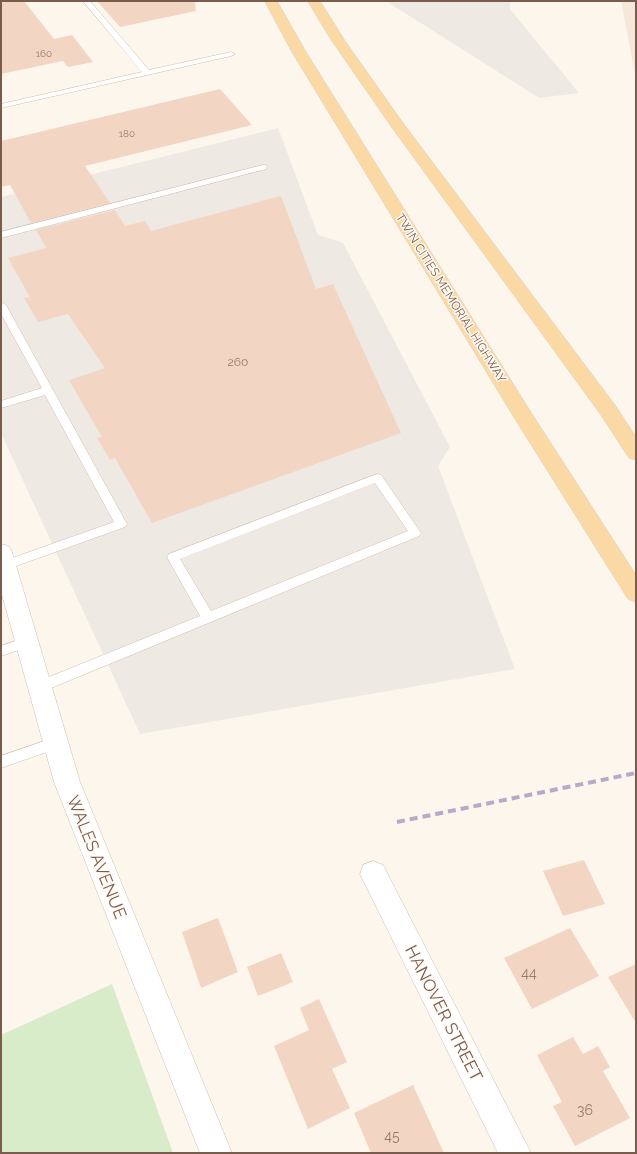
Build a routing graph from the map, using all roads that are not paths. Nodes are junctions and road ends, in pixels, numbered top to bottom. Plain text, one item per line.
1 (86, 1) edge
2 (271, 1) edge
3 (314, 1) edge
4 (231, 54) dead end
5 (147, 73) junction
6 (1, 106) edge
7 (263, 167) dead end
8 (1, 235) edge
9 (1, 305) edge
10 (48, 390) junction
11 (1, 405) edge
12 (636, 453) edge
13 (3, 559) edge
14 (636, 593) edge
15 (208, 618) junction
16 (27, 642) junction
17 (1, 652) edge
18 (39, 687) junction
19 (56, 744) junction
20 (1, 762) edge
21 (373, 874) dead end
22 (216, 1153) edge
23 (515, 1153) edge

1 - 5 lane
2 - 14 main road, TWIN CITIES MEMORIAL HIGHWAY
3 - 12 main road
4 - 5 lane
5 - 6 lane
7 - 8 lane
9 - 10 lane
10 - 11 lane
10 - 13 lane
13 - 16 street, WALES AVENUE
15 - 15 lane
15 - 18 lane
16 - 17 lane
16 - 18 street, WALES AVENUE
18 - 19 street, WALES AVENUE
19 - 20 lane
19 - 22 street, WALES AVENUE
21 - 23 street, HANOVER STREET

